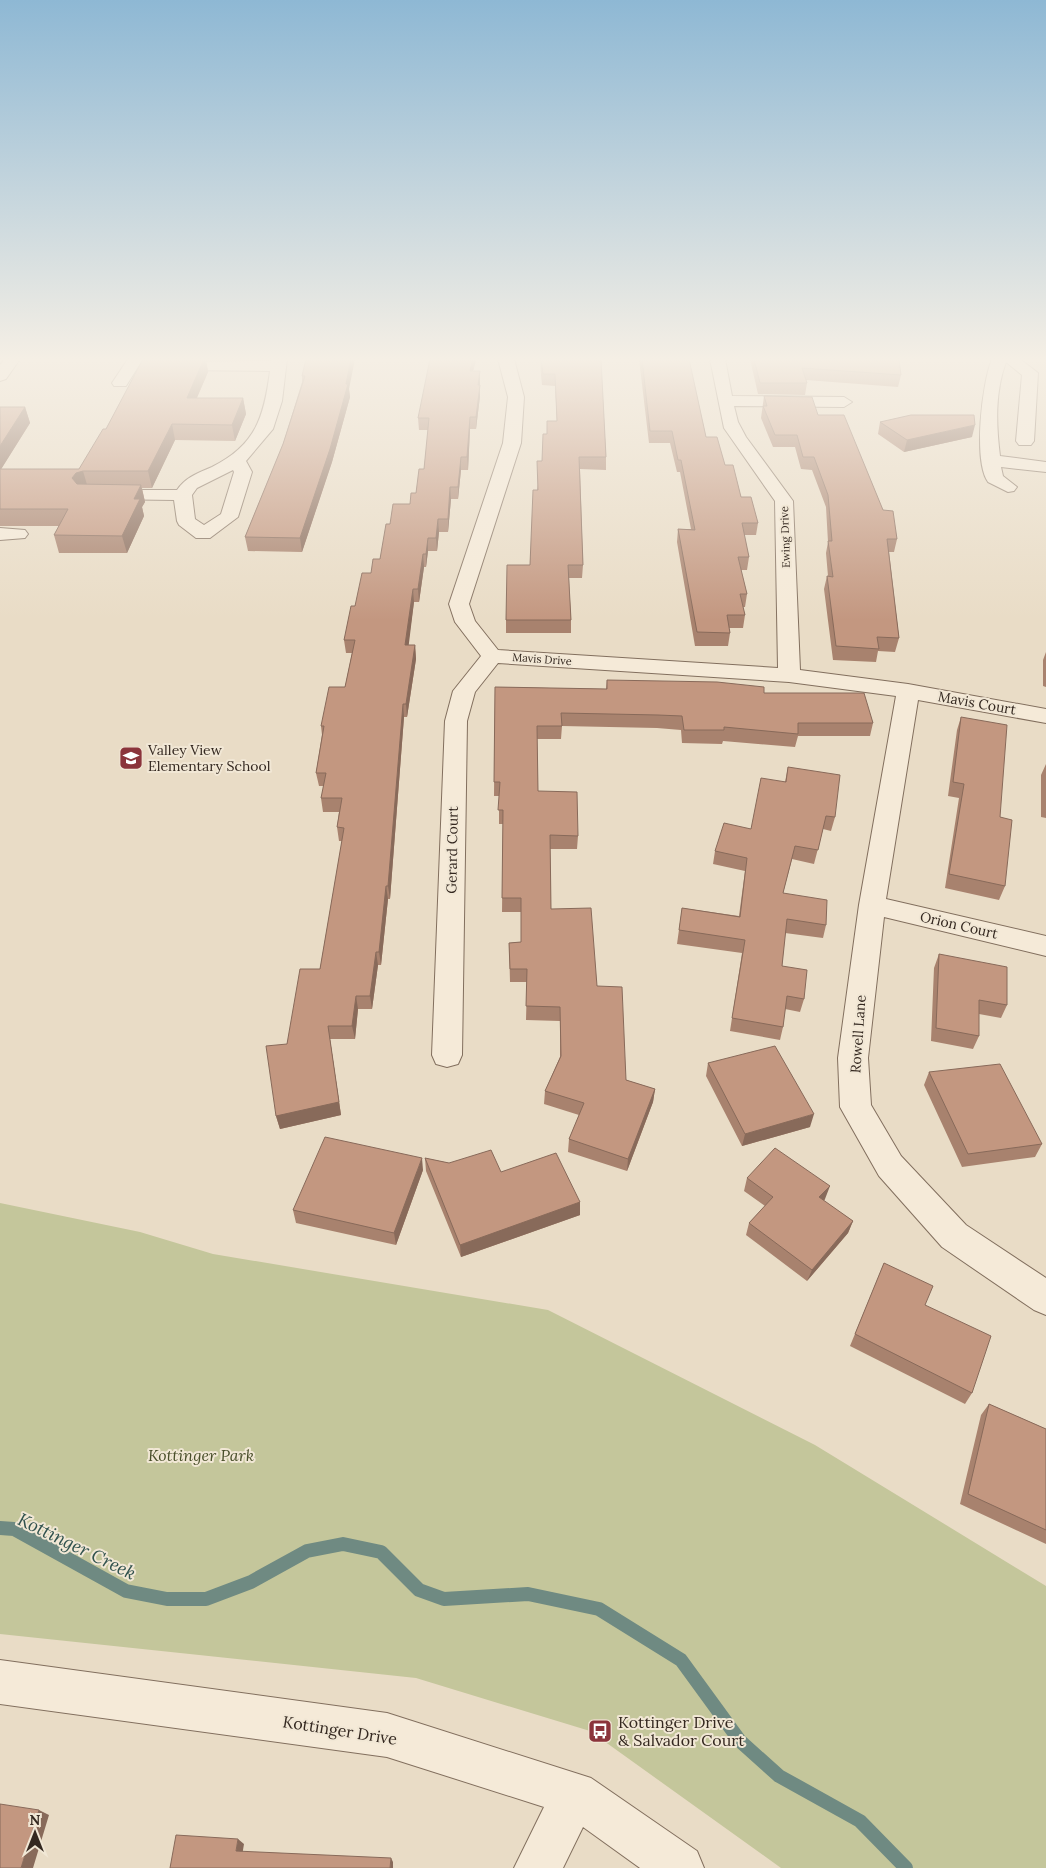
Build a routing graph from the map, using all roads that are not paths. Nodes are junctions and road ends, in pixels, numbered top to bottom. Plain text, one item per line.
1 (250, 446) edge
2 (511, 446) edge
3 (745, 446) edge
4 (989, 446) edge
5 (991, 460) junction
6 (237, 461) junction
7 (1046, 467) edge
8 (1008, 487) dead end
9 (88, 495) edge
10 (184, 495) junction
11 (492, 656) junction
12 (789, 675) junction
13 (908, 690) junction
14 (1046, 716) edge
15 (872, 905) junction
16 (1046, 946) edge
17 (447, 1055) dead end
18 (1046, 1298) edge
19 (0, 1682) edge
20 (575, 1794) junction
21 (538, 1868) edge
22 (680, 1868) edge

1 - 6 street
2 - 11 street, Mavis Drive
3 - 12 street, Ewing Drive
4 - 5 street
5 - 7 street
5 - 8 street
6 - 10 street
6 - 10 street
9 - 10 street
11 - 12 street, Mavis Drive
11 - 17 street, Gerard Court
12 - 13 street, Mavis Drive
13 - 14 street, Mavis Court
13 - 15 street, Rowell Lane
15 - 16 street, Orion Court
15 - 18 street, Rowell Lane
19 - 20 street, Kottinger Drive
20 - 21 street
20 - 22 street, Kottinger Drive

